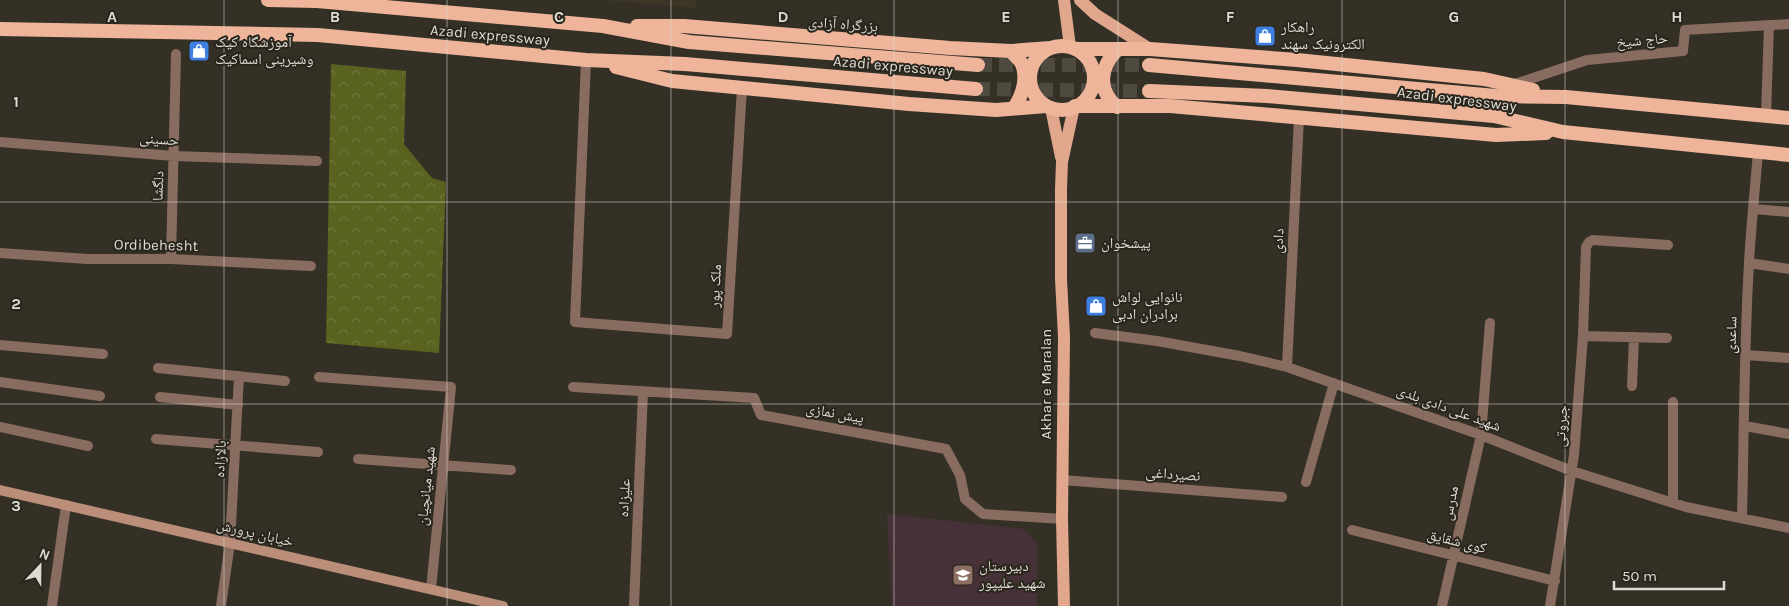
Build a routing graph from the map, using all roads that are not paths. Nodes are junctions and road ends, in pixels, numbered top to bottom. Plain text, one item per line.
1 (268, 0) edge
2 (1064, 0) edge
3 (1080, 0) edge
4 (398, 4) edge
5 (1789, 24) edge
6 (603, 26) junction
7 (1769, 26) junction
8 (0, 29) edge
9 (1050, 48) junction
10 (1073, 48) junction
11 (1150, 49) junction
12 (1117, 50) junction
13 (1011, 51) junction
14 (176, 54) dead end
15 (586, 60) junction
16 (978, 65) tunnel mouth
17 (1149, 65) tunnel mouth
18 (1512, 86) junction
19 (742, 88) junction
20 (976, 89) tunnel mouth
21 (1149, 91) tunnel mouth
22 (1566, 97) junction
23 (1049, 107) junction
24 (1075, 107) junction
25 (1116, 107) junction
26 (1014, 108) junction
27 (1766, 116) junction
28 (1299, 117) junction
29 (1789, 118) edge
30 (1563, 132) junction
31 (0, 142) edge
32 (1758, 152) junction
33 (1789, 155) edge
34 (174, 156) junction
35 (317, 161) dead end
36 (1062, 162) junction
37 (1754, 209) junction
38 (1789, 212) edge
39 (1668, 245) dead end
40 (0, 253) edge
41 (171, 259) junction
42 (1749, 263) junction
43 (311, 266) dead end
44 (1789, 269) edge
45 (1490, 323) dead end
46 (1095, 333) dead end
47 (1583, 336) junction
48 (1634, 337) junction
49 (1667, 338) dead end
50 (0, 345) edge
51 (103, 354) dead end
52 (1746, 355) junction
53 (1789, 358) edge
54 (1287, 367) junction
55 (158, 368) dead end
56 (239, 376) junction
57 (320, 376) dead end
58 (286, 381) dead end
59 (0, 382) edge
60 (1334, 383) junction
61 (1632, 386) dead end
62 (573, 387) dead end
63 (643, 392) junction
64 (100, 396) dead end
65 (160, 397) dead end
66 (1673, 402) dead end
67 (238, 405) junction
68 (1745, 426) junction
69 (0, 427) edge
70 (1789, 434) edge
71 (1481, 435) junction
72 (156, 439) dead end
73 (88, 446) dead end
74 (236, 446) junction
75 (318, 452) dead end
76 (358, 459) dead end
77 (443, 466) junction
78 (511, 470) dead end
79 (1572, 471) junction
80 (1062, 480) junction
81 (1306, 482) dead end
82 (0, 490) edge
83 (1282, 497) dead end
84 (1674, 503) junction
85 (66, 505) junction
86 (1062, 518) junction
87 (1742, 518) junction
88 (1789, 528) edge
89 (1352, 530) dead end
90 (230, 543) junction
91 (1454, 556) junction
92 (1555, 581) junction
93 (430, 589) junction
94 (52, 606) edge
95 (221, 606) edge
96 (503, 606) edge
97 (634, 606) edge
98 (1064, 606) edge
99 (1442, 606) edge
100 (1550, 606) edge

1 - 4 highway, Azadi expressway
2 - 10 main road
3 - 11 main road
4 - 6 highway, Azadi expressway
5 - 7 street, حاج شیخ
6 - 13 highway, بزرگراه آزادی
6 - 16 highway, Azadi expressway
7 - 18 street, حاج شیخ
7 - 27 street
8 - 15 highway, Azadi expressway
9 - 10 highway
9 - 13 highway, بزرگراه آزادی
9 - 23 highway
10 - 12 highway
10 - 24 highway
11 - 12 highway
11 - 18 highway
12 - 25 highway
13 - 26 highway
14 - 34 street, دلگشا
15 - 19 highway
15 - 19 street, ملک پور
15 - 20 highway, Azadi expressway
17 - 22 highway, Azadi expressway
18 - 22 highway
19 - 26 highway
21 - 30 highway, Azadi expressway
22 - 27 highway, Azadi expressway
23 - 24 highway
23 - 26 highway
23 - 36 main road, Akhar e Maralan
24 - 25 highway
24 - 36 main road, Akhar e Maralan
25 - 28 highway
27 - 29 highway, Azadi expressway
28 - 30 highway
28 - 54 street, دادی
30 - 32 highway, Azadi expressway
31 - 34 street, حسینی
32 - 33 highway, Azadi expressway
32 - 37 street, ساعدی
34 - 35 street, حسینی
34 - 41 street, دلگشا
36 - 80 main road, Akhar e Maralan
37 - 38 street
37 - 42 street, ساعدی
39 - 47 street, جبروتی
40 - 41 street, Ordibehesht
41 - 43 street, Ordibehesht
42 - 44 street
42 - 52 street, ساعدی
45 - 71 street, مدرس
46 - 54 street, شهید علی دادی بلدی
47 - 48 street
47 - 79 street, جبروتی
48 - 49 street
48 - 61 street
50 - 51 street
52 - 53 street
52 - 68 street, ساعدی
54 - 60 street, شهید علی دادی بلدی
55 - 56 street
56 - 58 street
56 - 67 street, بالازاده
57 - 77 street, شهید میانچیان
59 - 64 street
60 - 71 street, شهید علی دادی بلدی
60 - 81 street
62 - 63 street, پیش نمازی
63 - 86 street, پیش نمازی
63 - 97 street, علیزاده
65 - 67 street
66 - 84 street
67 - 74 street, بالازاده
68 - 70 street
68 - 87 street, ساعدی
69 - 73 street
71 - 79 street, شهید علی دادی بلدی
71 - 91 street, مدرس
72 - 74 street
74 - 75 street
74 - 90 street, بالازاده
76 - 77 street
77 - 78 street
77 - 93 street, شهید میانچیان
79 - 84 street, شهید علی دادی بلدی
79 - 92 street, جبروتی
80 - 83 street, نصیرداغی
80 - 86 main road, Akhar e Maralan
82 - 85 main road, خیابان پرورش
84 - 87 street, شهید علی دادی بلدی
85 - 90 main road, خیابان پرورش
85 - 94 street
86 - 98 main road, Akhar e Maralan
87 - 88 street, شهید علی دادی بلدی
89 - 91 street, کوی شقایق
90 - 93 main road, خیابان پرورش
90 - 95 street, بالازاده
91 - 92 street, کوی شقایق
91 - 99 street, مدرس
92 - 100 street, جبروتی
93 - 96 main road, خیابان پرورش

